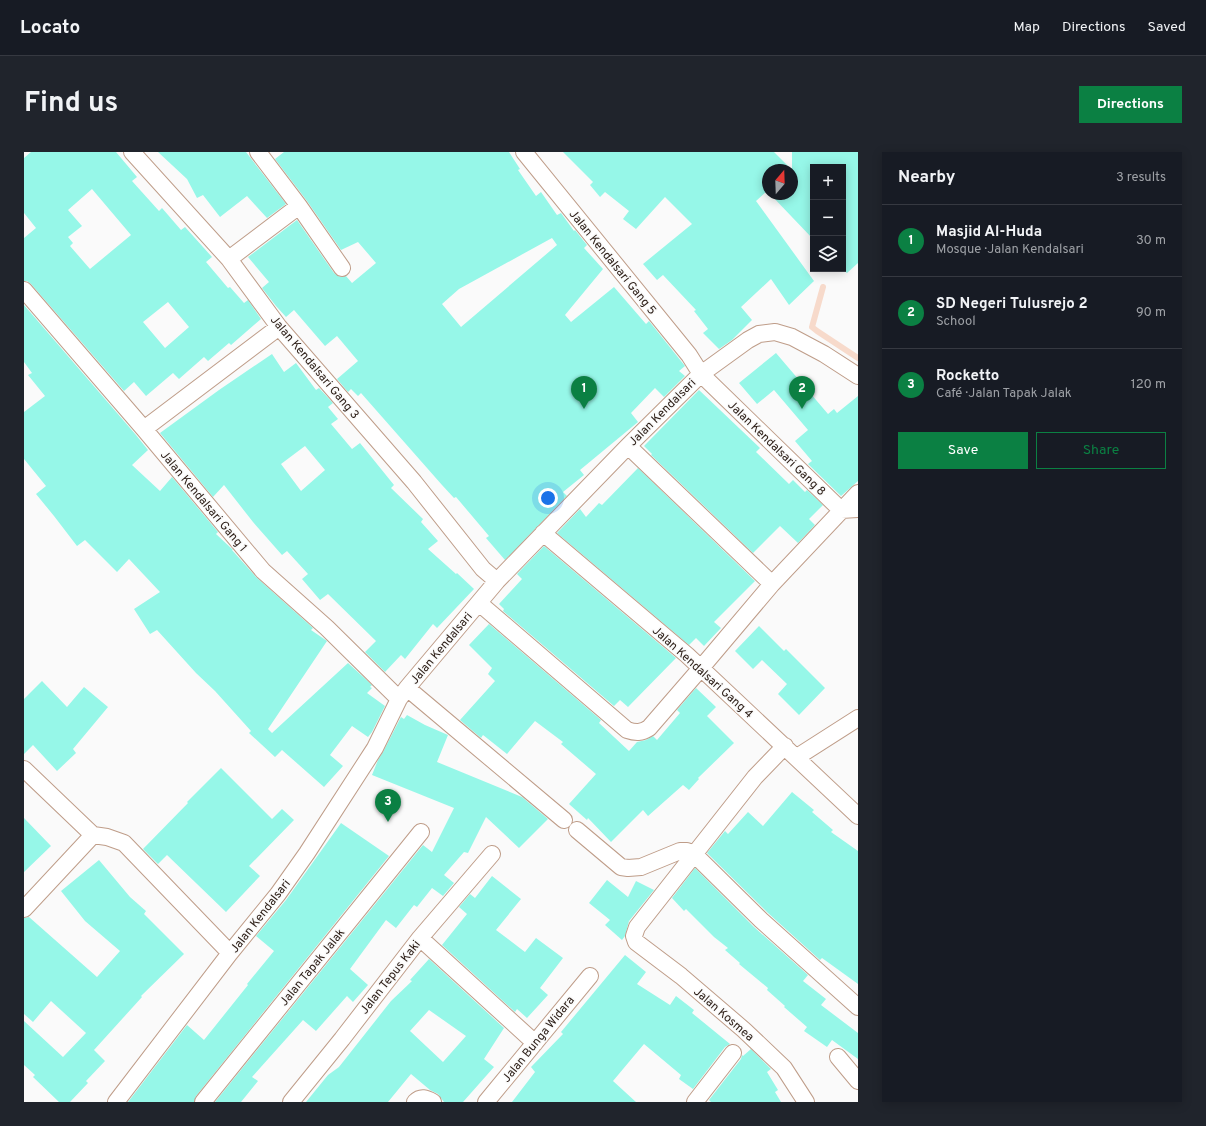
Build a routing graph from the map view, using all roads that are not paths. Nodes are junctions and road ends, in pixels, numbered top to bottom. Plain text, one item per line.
1 (132, 152) edge
2 (258, 152) edge
3 (524, 152) edge
4 (299, 206) junction
5 (229, 259) junction
6 (342, 268) dead end
7 (24, 290) edge
8 (279, 327) junction
9 (701, 374) junction
10 (858, 376) edge
11 (144, 429) junction
12 (628, 446) junction
13 (858, 493) edge
14 (858, 509) edge
15 (841, 510) junction
16 (543, 533) junction
17 (497, 581) junction
18 (772, 584) junction
19 (478, 604) junction
20 (701, 668) junction
21 (403, 693) junction
22 (858, 718) edge
23 (785, 746) junction
24 (797, 757) junction
25 (24, 769) edge
26 (858, 816) edge
27 (564, 820) dead end
28 (577, 830) dead end
29 (421, 832) dead end
30 (92, 835) junction
31 (492, 854) dead end
32 (694, 854) junction
33 (24, 909) edge
34 (420, 938) junction
35 (230, 953) junction
36 (590, 976) dead end
37 (858, 1007) edge
38 (535, 1043) junction
39 (733, 1054) dead end
40 (838, 1057) dead end
41 (858, 1081) edge
42 (116, 1102) edge
43 (204, 1102) edge
44 (291, 1102) edge
45 (415, 1102) edge
46 (433, 1102) edge
47 (486, 1102) edge
48 (695, 1102) edge
49 (806, 1102) edge

1 - 5 street, Jalan Kendalsari Gang 3
2 - 4 street
3 - 9 street, Jalan Kendalsari Gang 5
4 - 5 street
4 - 6 street
5 - 8 street, Jalan Kendalsari Gang 3
7 - 11 street, Jalan Kendalsari Gang 1
8 - 11 street
8 - 17 street, Jalan Kendalsari Gang 3
9 - 10 street, Jalan Kendalsari
9 - 12 street, Jalan Kendalsari
9 - 15 street, Jalan Kendalsari Gang 8
11 - 21 street, Jalan Kendalsari Gang 1
12 - 16 street, Jalan Kendalsari
12 - 18 street
13 - 15 street
14 - 15 street
15 - 18 street
16 - 17 street, Jalan Kendalsari
16 - 20 street, Jalan Kendalsari Gang 4
17 - 19 street, Jalan Kendalsari
18 - 20 street
19 - 20 street
19 - 21 street, Jalan Kendalsari
20 - 23 street, Jalan Kendalsari Gang 4
21 - 27 street, Jalan Kendalsari Gang 1
21 - 35 street, Jalan Kendalsari
22 - 24 street
23 - 24 street, Jalan Kendalsari Gang 4
23 - 32 street
24 - 26 street, Jalan Kendalsari Gang 4
25 - 30 street
28 - 32 street
29 - 43 street, Jalan Tapak Jalak
30 - 33 street
30 - 35 street
31 - 34 street, Jalan Tepus Kaki
32 - 37 street
32 - 49 street, Jalan Kosmea
34 - 38 street
34 - 44 street, Jalan Tepus Kaki
35 - 42 street, Jalan Kendalsari
36 - 38 street, Jalan Bunga Widara
38 - 47 street, Jalan Bunga Widara
39 - 48 street
40 - 41 street
45 - 46 street

